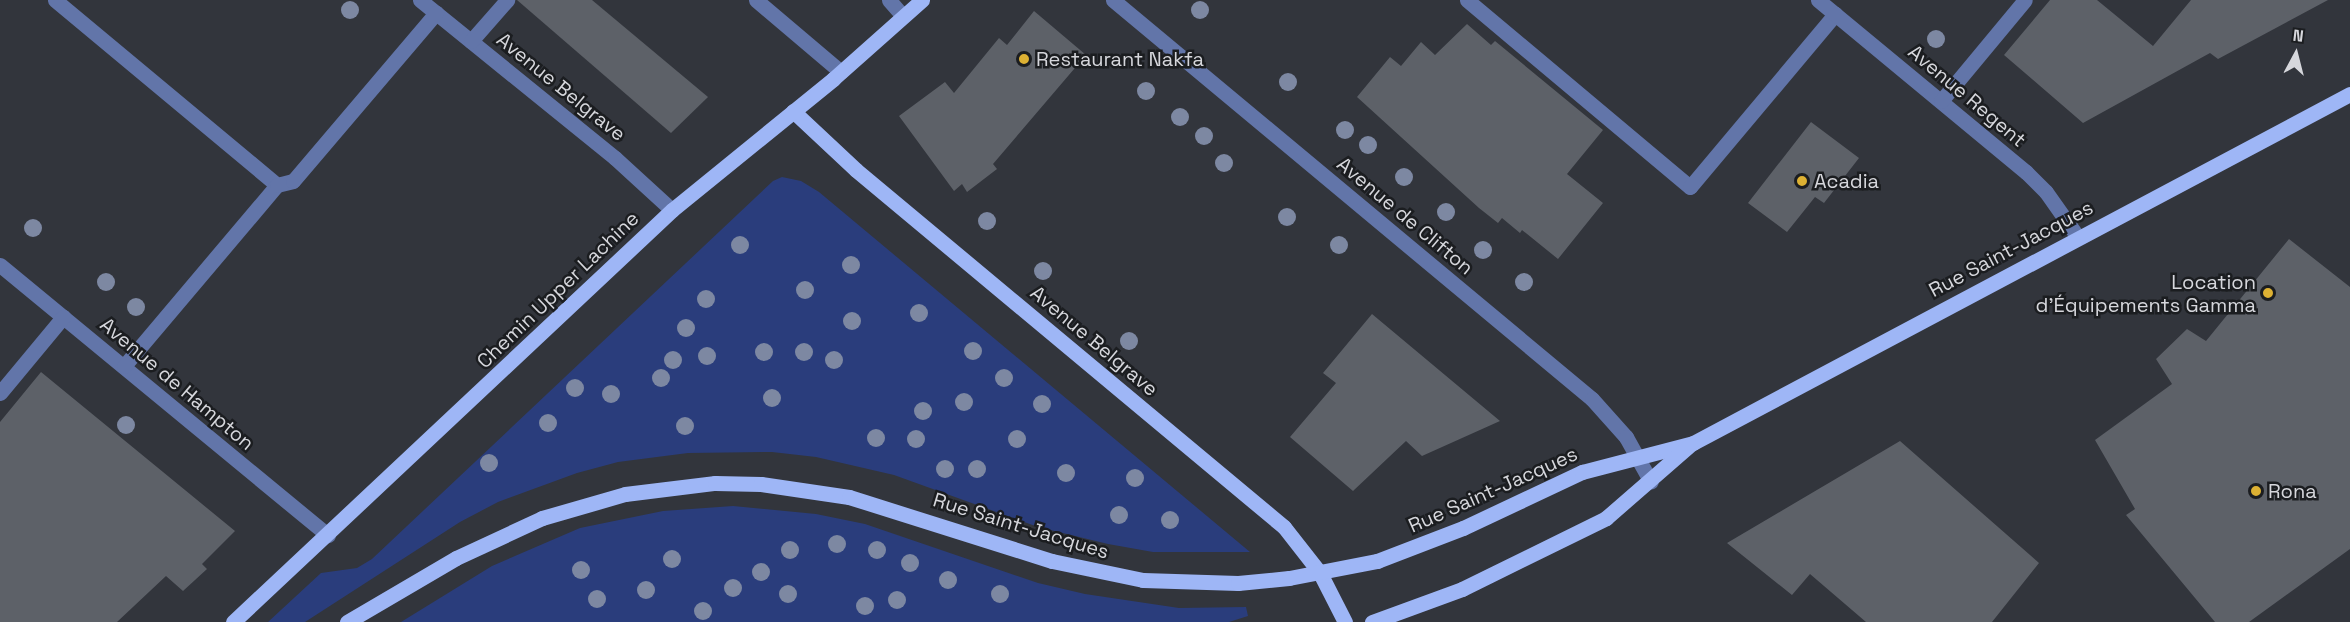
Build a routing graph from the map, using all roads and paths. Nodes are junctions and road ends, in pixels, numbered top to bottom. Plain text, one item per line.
1 (54, 0) edge
2 (420, 0) edge
3 (507, 0) edge
4 (756, 0) edge
5 (889, 0) edge
6 (922, 0) edge
7 (1113, 0) edge
8 (1467, 0) edge
9 (1818, 0) edge
10 (2025, 0) edge
11 (436, 13) junction
12 (1835, 14) junction
13 (903, 16) junction
14 (471, 41) junction
15 (841, 72) junction
16 (2350, 94) edge
17 (1941, 102) junction
18 (793, 111) junction
19 (277, 184) junction
20 (672, 210) junction
21 (2078, 236) junction
22 (0, 265) edge
23 (63, 317) junction
24 (124, 366) junction
25 (0, 393) edge
26 (1693, 443) junction
27 (1638, 458) junction
28 (1651, 482) junction
29 (328, 535) junction
30 (1320, 573) junction
31 (233, 622) edge
32 (347, 622) edge
33 (1345, 622) edge
34 (1372, 622) edge

1 - 19 street
2 - 11 street, Avenue Belgrave
3 - 14 street
4 - 15 street
5 - 13 street
6 - 13 main road, Chemin Upper Lachine
7 - 27 street, Avenue de Clifton
8 - 12 street
9 - 12 street, Avenue Regent
10 - 17 street
11 - 14 street, Avenue Belgrave
11 - 19 street
12 - 17 street, Avenue Regent
13 - 15 main road, Chemin Upper Lachine
14 - 20 street, Avenue Belgrave
15 - 18 main road, Chemin Upper Lachine
16 - 21 main road, Rue Saint-Jacques
17 - 21 street, Avenue Regent
18 - 20 main road, Chemin Upper Lachine
18 - 30 main road, Avenue Belgrave
19 - 24 street
20 - 29 main road, Chemin Upper Lachine
21 - 26 main road, Rue Saint-Jacques
22 - 23 street, Avenue de Hampton
23 - 24 street, Avenue de Hampton
23 - 25 street
24 - 29 street, Avenue de Hampton
26 - 27 main road, Rue Saint-Jacques
26 - 28 main road, Rue Saint-Jacques
27 - 28 street, Avenue de Clifton
27 - 30 main road, Rue Saint-Jacques
28 - 34 main road, Rue Saint-Jacques
29 - 31 main road, Chemin Upper Lachine
30 - 32 main road, Rue Saint-Jacques
30 - 33 main road, Avenue Belgrave

